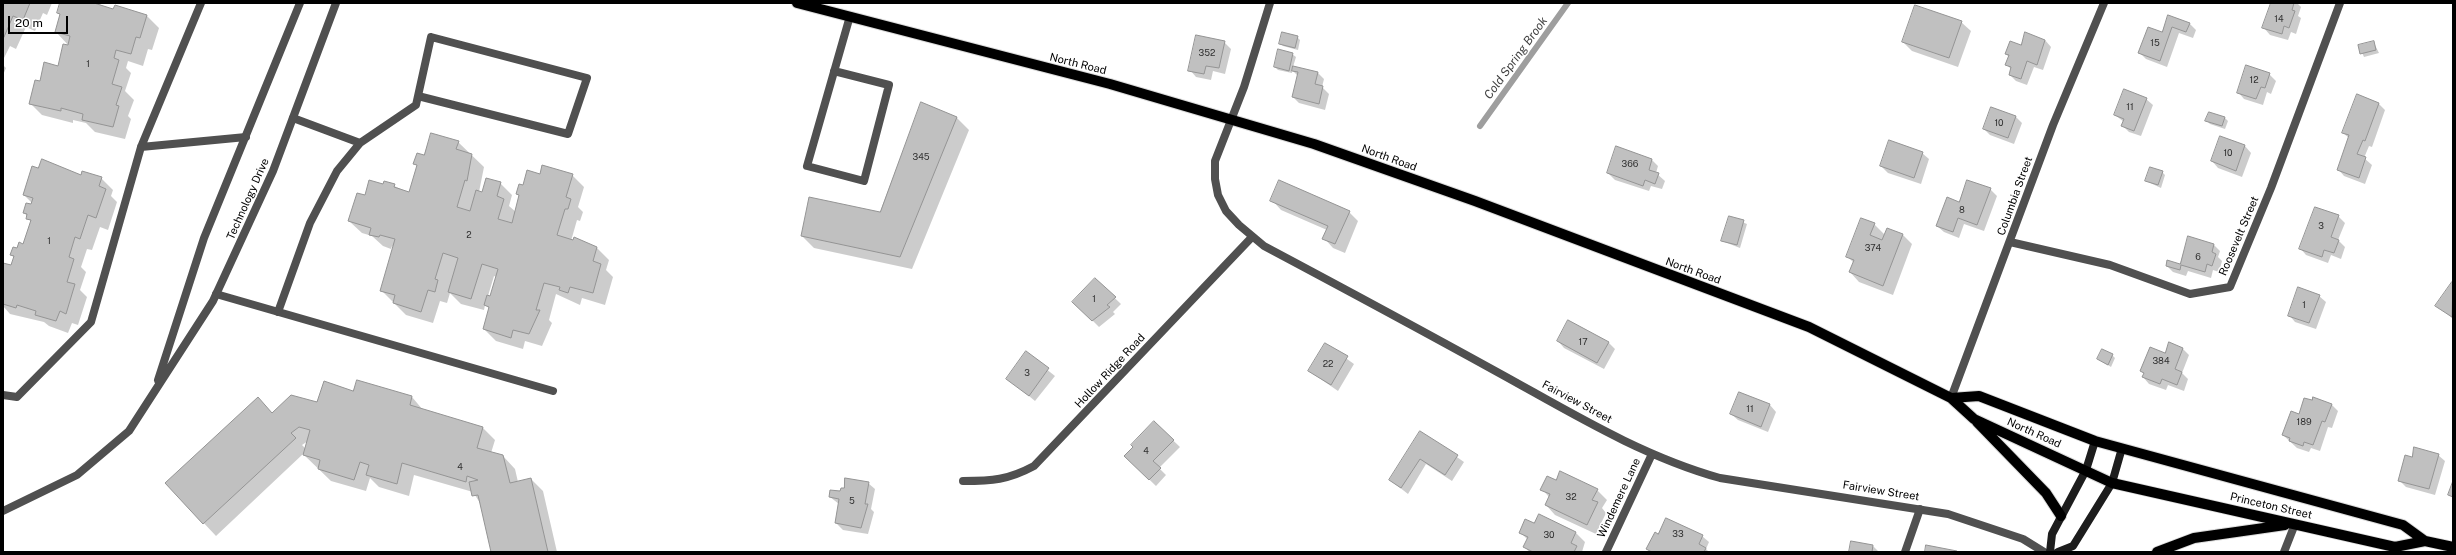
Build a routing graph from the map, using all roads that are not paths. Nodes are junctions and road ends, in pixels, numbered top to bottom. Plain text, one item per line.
1 (201, 3) edge
2 (300, 3) edge
3 (336, 3) edge
4 (797, 3) edge
5 (1270, 3) edge
6 (2104, 3) edge
7 (2340, 3) edge
8 (850, 16) junction
9 (834, 71) junction
10 (418, 96) junction
11 (293, 118) junction
12 (1230, 120) junction
13 (246, 137) junction
14 (360, 143) junction
15 (141, 147) junction
16 (1252, 237) junction
17 (2010, 242) junction
18 (216, 294) junction
19 (278, 312) junction
20 (553, 391) dead end
21 (154, 392) junction
22 (3, 395) edge
23 (1951, 398) junction
24 (1974, 419) junction
25 (2096, 441) junction
26 (2122, 448) junction
27 (1652, 454) junction
28 (2086, 470) junction
29 (963, 481) dead end
30 (2112, 483) junction
31 (1920, 509) junction
32 (3, 511) edge
33 (2061, 516) junction
34 (2295, 524) junction
35 (2425, 541) junction
36 (2453, 547) edge
37 (2174, 549) edge
38 (1606, 552) edge
39 (1905, 552) edge
40 (2044, 552) edge
41 (2050, 552) edge
42 (2058, 552) edge
43 (2157, 552) edge
44 (2284, 552) edge

1 - 15 street
2 - 13 street, Technology Drive
3 - 11 street, Technology Drive
4 - 8 main road, North Road
5 - 12 street, Fairview Street
6 - 17 street, Columbia Street
7 - 17 street, Roosevelt Street
8 - 9 street
8 - 12 main road, North Road
9 - 9 street
10 - 10 street
10 - 14 street
11 - 14 street
11 - 18 street, Technology Drive
12 - 16 street, Fairview Street
12 - 23 main road, North Road
13 - 15 street
13 - 21 street, Technology Drive
14 - 19 street
15 - 22 street
16 - 27 street, Fairview Street
16 - 29 street, Hollow Ridge Road
17 - 23 street, Columbia Street
18 - 19 street
18 - 21 street, Technology Drive
19 - 20 street
21 - 32 street, Technology Drive
23 - 24 main road, North Road
23 - 25 main road, North Road
24 - 28 main road, North Road
24 - 33 main road
25 - 26 main road, Princeton Street
25 - 28 main road
26 - 30 main road
26 - 35 main road, Princeton Street
27 - 31 street, Fairview Street
27 - 38 street, Windemere Lane
28 - 30 main road, North Road
28 - 33 main road
30 - 34 main road, Princeton Street
30 - 42 main road
31 - 39 street
31 - 40 street, Fairview Street
33 - 41 main road
34 - 35 main road, Princeton Street
34 - 37 main road
34 - 44 street
35 - 36 main road, Princeton Street
37 - 43 main road

